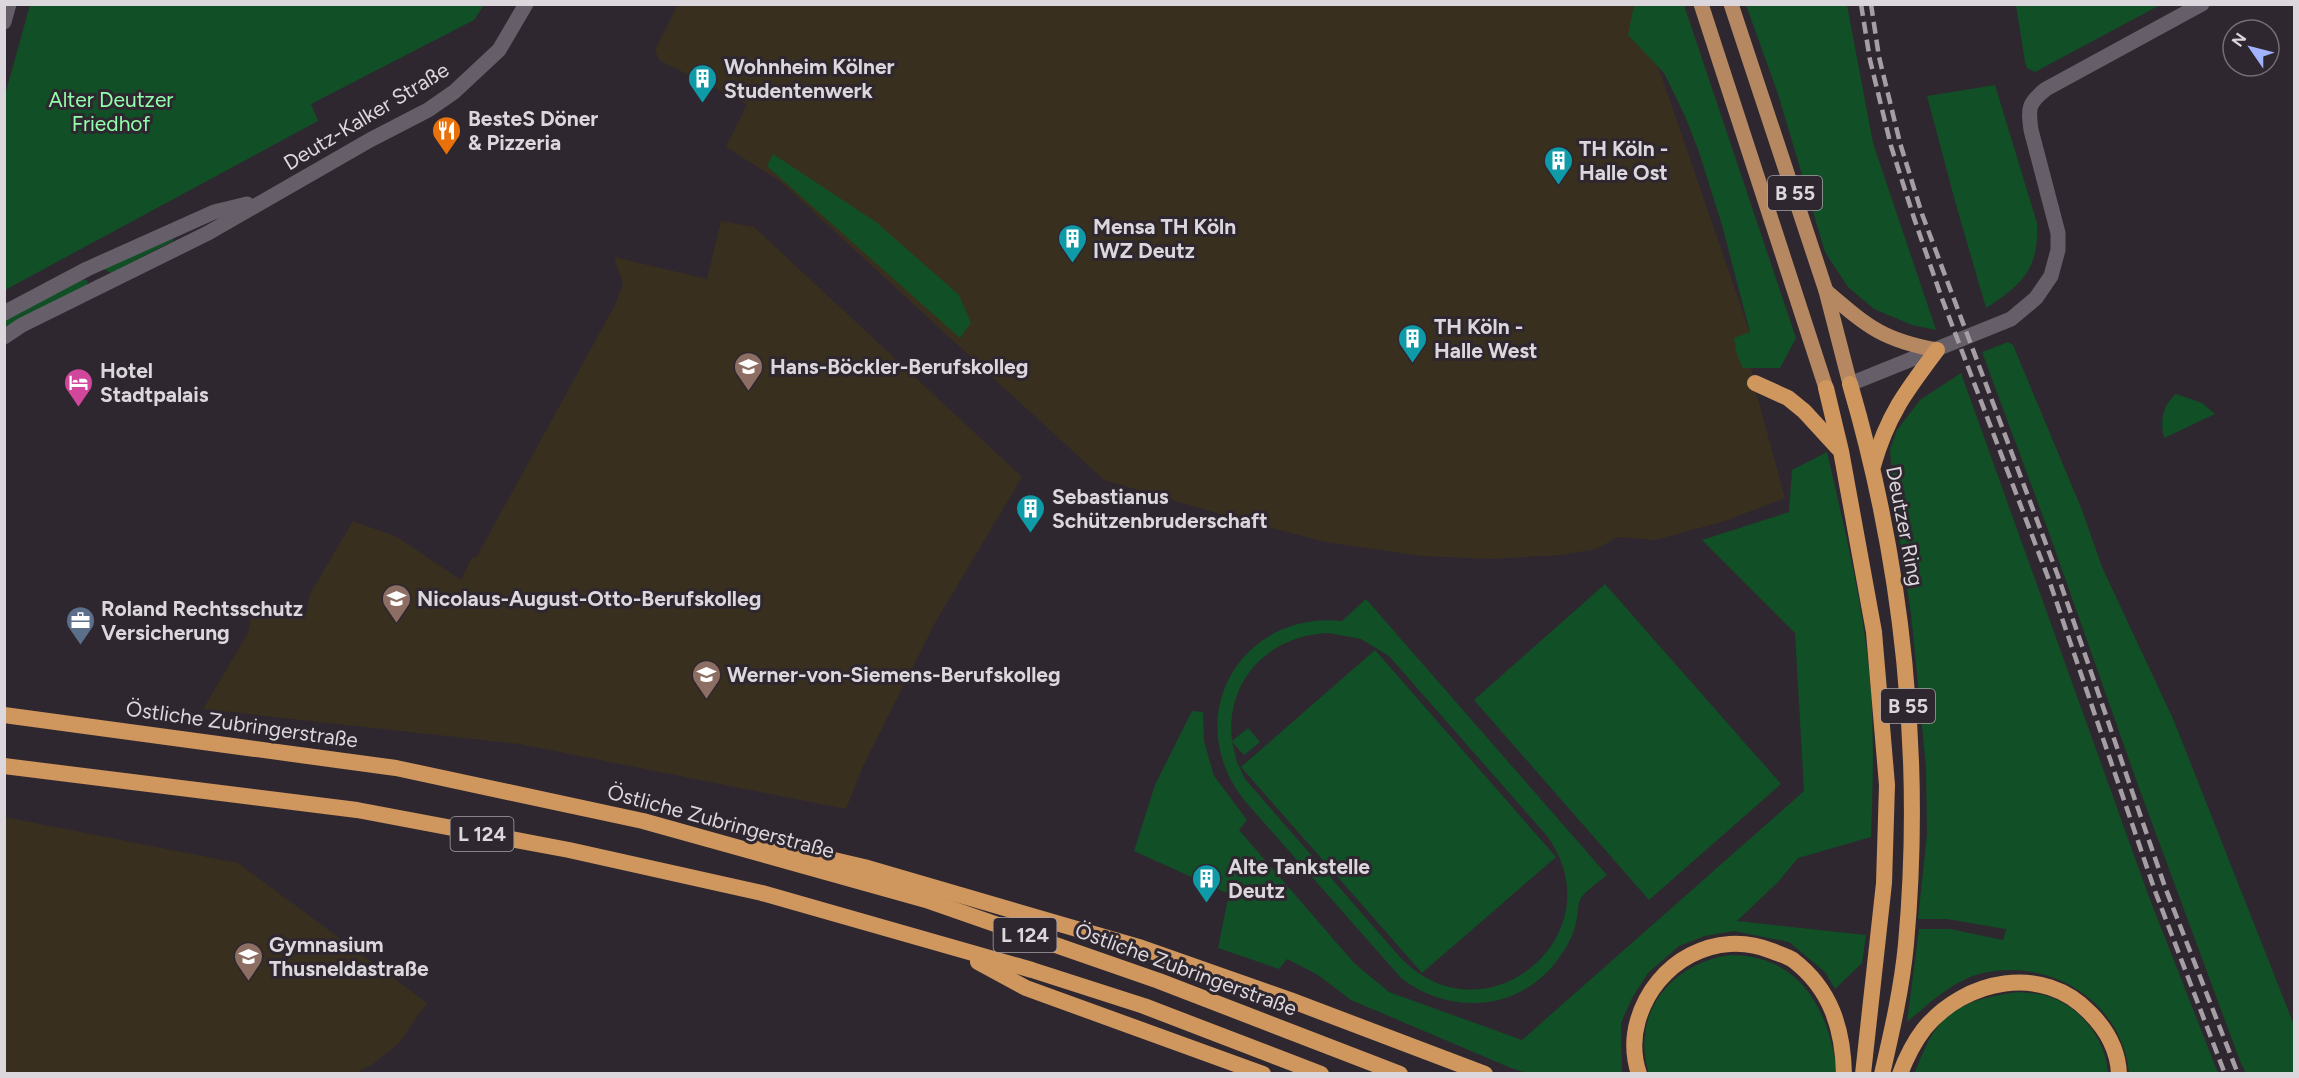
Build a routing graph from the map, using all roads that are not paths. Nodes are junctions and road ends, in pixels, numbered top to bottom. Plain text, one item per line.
1 (9, 4) edge
2 (526, 4) edge
3 (1701, 4) edge
4 (1731, 4) edge
5 (2202, 4) edge
6 (4, 22) edge
7 (264, 200) junction
8 (1826, 291) junction
9 (4, 313) edge
10 (4, 337) edge
11 (1937, 350) junction
12 (1755, 383) dead end
13 (1850, 384) junction
14 (1826, 388) joint
15 (1840, 451) junction
16 (1872, 470) junction
17 (4, 715) edge
18 (4, 766) edge
19 (643, 821) junction
20 (950, 947) junction
21 (1263, 1074) edge
22 (1321, 1074) edge
23 (1400, 1074) edge
24 (1485, 1074) edge
25 (1639, 1074) edge
26 (1844, 1074) edge
27 (1863, 1074) edge
28 (1882, 1074) edge
29 (1900, 1074) edge
30 (2119, 1074) edge

1 - 6 main road
2 - 7 main road, Deutz-Kalker Straße
3 - 14 main road, B 55
4 - 8 main road, Deutzer Ring / B 55
5 - 11 main road
7 - 9 main road, Deutz-Kalker Straße
7 - 10 main road, Deutz-Kalker Straße
8 - 11 main road
8 - 13 main road, Deutzer Ring / B 55
11 - 13 main road
11 - 16 highway
12 - 15 highway
13 - 16 highway, Deutzer Ring / B 55
14 - 15 highway, B 55
15 - 27 highway, B 55
16 - 28 highway, Deutzer Ring / B 55
17 - 19 highway, Östliche Zubringerstraße / L 124
18 - 20 highway, L 124
19 - 23 highway, Östliche Zubringerstraße / L 124
19 - 24 highway, L 124
20 - 21 highway, L 124
20 - 22 highway, L 124
25 - 26 highway
29 - 30 highway

